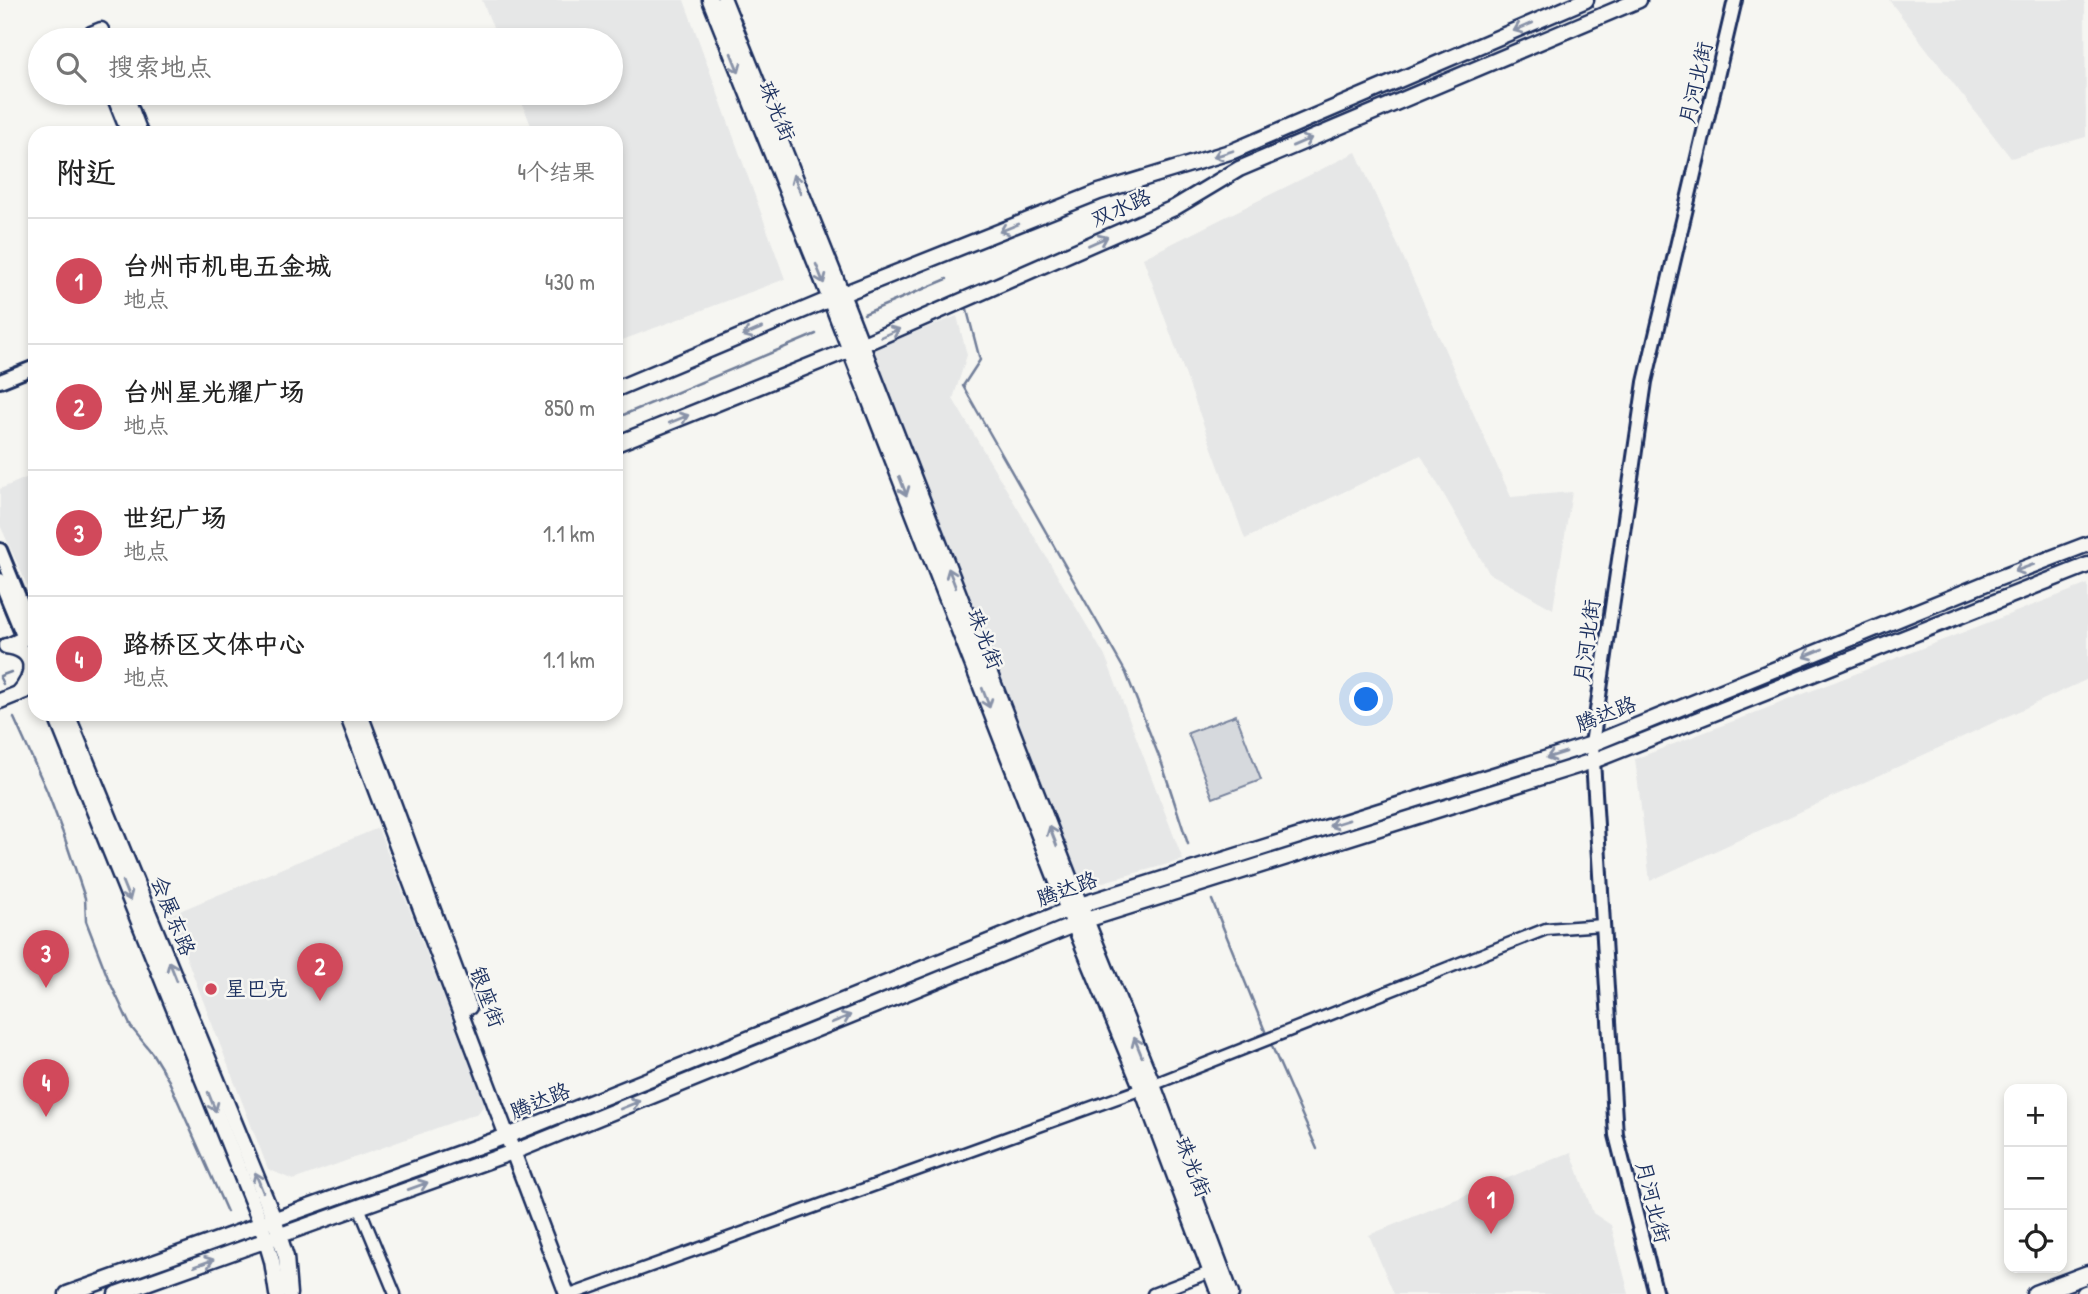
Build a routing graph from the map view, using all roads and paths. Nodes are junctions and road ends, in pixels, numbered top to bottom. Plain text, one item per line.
1 (710, 0) edge
2 (724, 0) edge
3 (1586, 0) edge
4 (1639, 0) edge
5 (1735, 0) edge
6 (118, 105) edge
7 (130, 105) edge
8 (126, 126) edge
9 (137, 126) edge
10 (836, 297) junction
11 (855, 347) junction
12 (28, 370) edge
13 (0, 381) edge
14 (623, 385) edge
15 (623, 441) edge
16 (2088, 544) edge
17 (0, 550) edge
18 (2088, 565) edge
19 (0, 580) edge
20 (28, 624) edge
21 (28, 628) edge
22 (28, 637) edge
23 (3, 648) edge
24 (28, 659) edge
25 (28, 683) edge
26 (28, 690) edge
27 (18, 694) junction
28 (0, 701) edge
29 (58, 721) edge
30 (70, 721) edge
31 (350, 721) edge
32 (363, 721) edge
33 (1591, 744) junction
34 (1593, 761) junction
35 (1074, 907) junction
36 (1080, 922) junction
37 (1603, 925) junction
38 (1147, 1087) junction
39 (511, 1135) junction
40 (517, 1150) junction
41 (359, 1207) junction
42 (268, 1222) junction
43 (280, 1235) junction
44 (266, 1240) junction
45 (1210, 1272) junction
46 (2088, 1274) edge
47 (67, 1294) edge
48 (116, 1294) edge
49 (277, 1294) edge
50 (289, 1294) edge
51 (395, 1294) edge
52 (567, 1294) edge
53 (575, 1294) edge
54 (1153, 1294) edge
55 (1219, 1294) edge
56 (1231, 1294) edge
57 (1656, 1294) edge
58 (2035, 1294) edge

1 -> 10 main road, 珠光街
10 -> 2 main road, 珠光街
3 -> 10 main road, 双水路
11 -> 4 main road, 双水路
5 - 33 street, 月河北街
6 - 8 main road
7 - 9 main road
10 - 11 main road, 珠光街
10 -> 14 main road, 双水路
15 -> 11 main road, 双水路
11 - 35 main road, 珠光街
12 - 13 street
16 -> 33 main road, 腾达路
17 - 20 street
18 - 34 main road, 腾达路
19 - 21 street
22 - 23 main road
23 - 24 main road
25 - 27 main road
26 - 27 main road
27 - 28 main road
29 -> 42 main road, 会展东路
42 -> 30 main road, 会展东路
31 - 39 main road
32 - 39 main road, 银座街
33 - 34 street, 月河北街
33 -> 35 main road, 腾达路
34 - 36 main road, 腾达路
34 - 37 street, 月河北街
35 - 36 main road, 珠光街
35 - 39 main road, 腾达路
36 - 38 main road, 珠光街
40 -> 36 main road, 腾达路
37 - 38 street
37 - 57 street, 月河北街
38 - 45 main road, 珠光街
38 - 53 street
38 - 56 main road, 珠光街
39 - 40 main road, 银座街
39 - 42 main road, 腾达路
41 -> 40 main road, 腾达路
40 - 52 main road
40 - 53 main road, 银座街
41 - 43 main road, 腾达路
41 - 51 street
42 - 43 main road, 会展东路
42 - 44 main road, 会展东路
42 - 47 main road, 腾达路
43 - 44 main road, 腾达路
43 - 50 main road, 会展东路
48 -> 44 main road, 腾达路
44 - 49 main road, 会展东路
45 - 54 street
45 - 55 main road, 珠光街
46 - 58 main road

